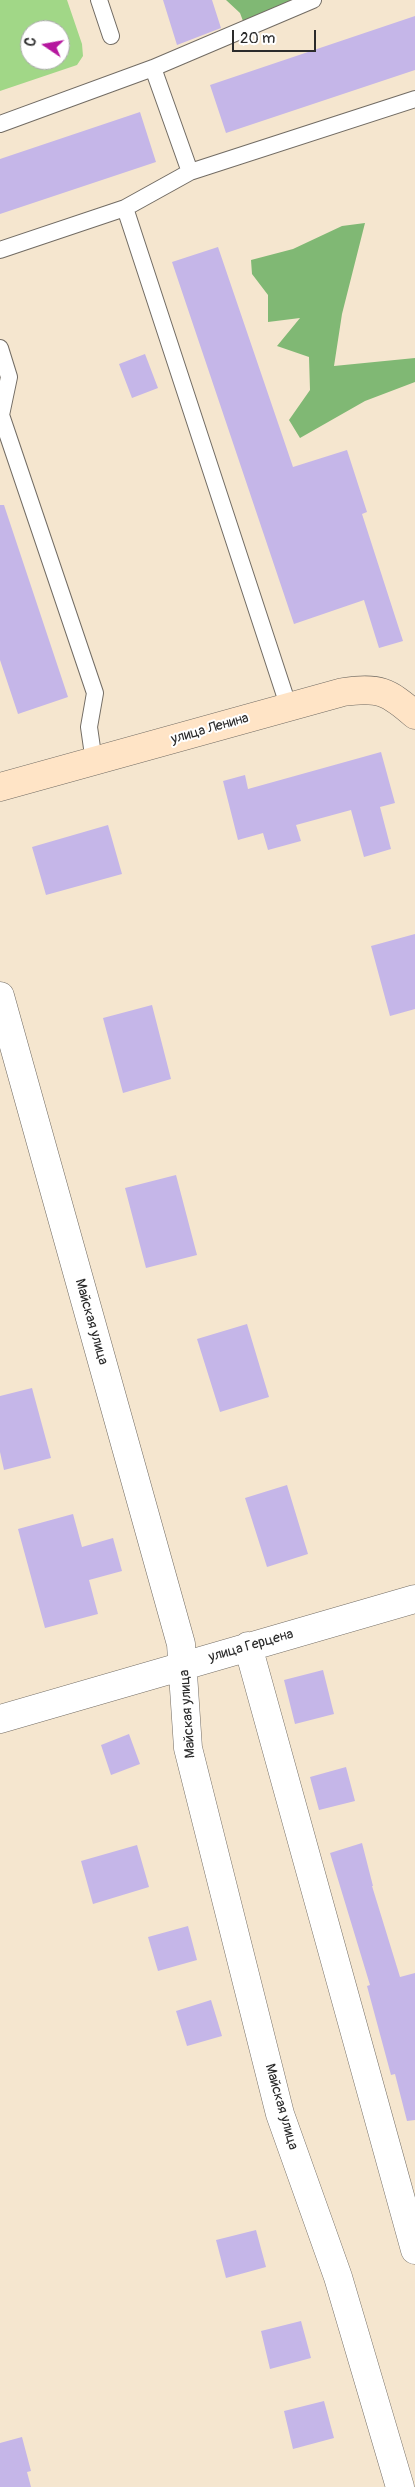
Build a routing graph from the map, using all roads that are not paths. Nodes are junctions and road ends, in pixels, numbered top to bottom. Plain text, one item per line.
1 (99, 0) edge
2 (313, 0) edge
3 (111, 36) dead end
4 (153, 68) junction
5 (415, 99) edge
6 (0, 124) edge
7 (190, 172) junction
8 (126, 208) junction
9 (0, 250) edge
10 (0, 348) edge
11 (289, 708) junction
12 (415, 715) edge
13 (94, 762) junction
14 (0, 787) edge
15 (0, 996) edge
16 (415, 1599) edge
17 (248, 1646) junction
18 (184, 1666) junction
19 (0, 1719) edge
20 (415, 2250) edge
21 (400, 2487) edge

1 - 3 lane
2 - 4 lane
4 - 6 lane
4 - 7 lane
5 - 7 lane
7 - 8 lane
8 - 9 lane
8 - 11 lane
10 - 13 lane
11 - 12 street, улица Ленина
11 - 13 street, улица Ленина
13 - 14 street, улица Ленина
15 - 18 street, Майская улица
16 - 17 street, улица Герцена
17 - 18 street, улица Герцена
17 - 20 street
18 - 19 street, улица Герцена
18 - 21 street, Майская улица

